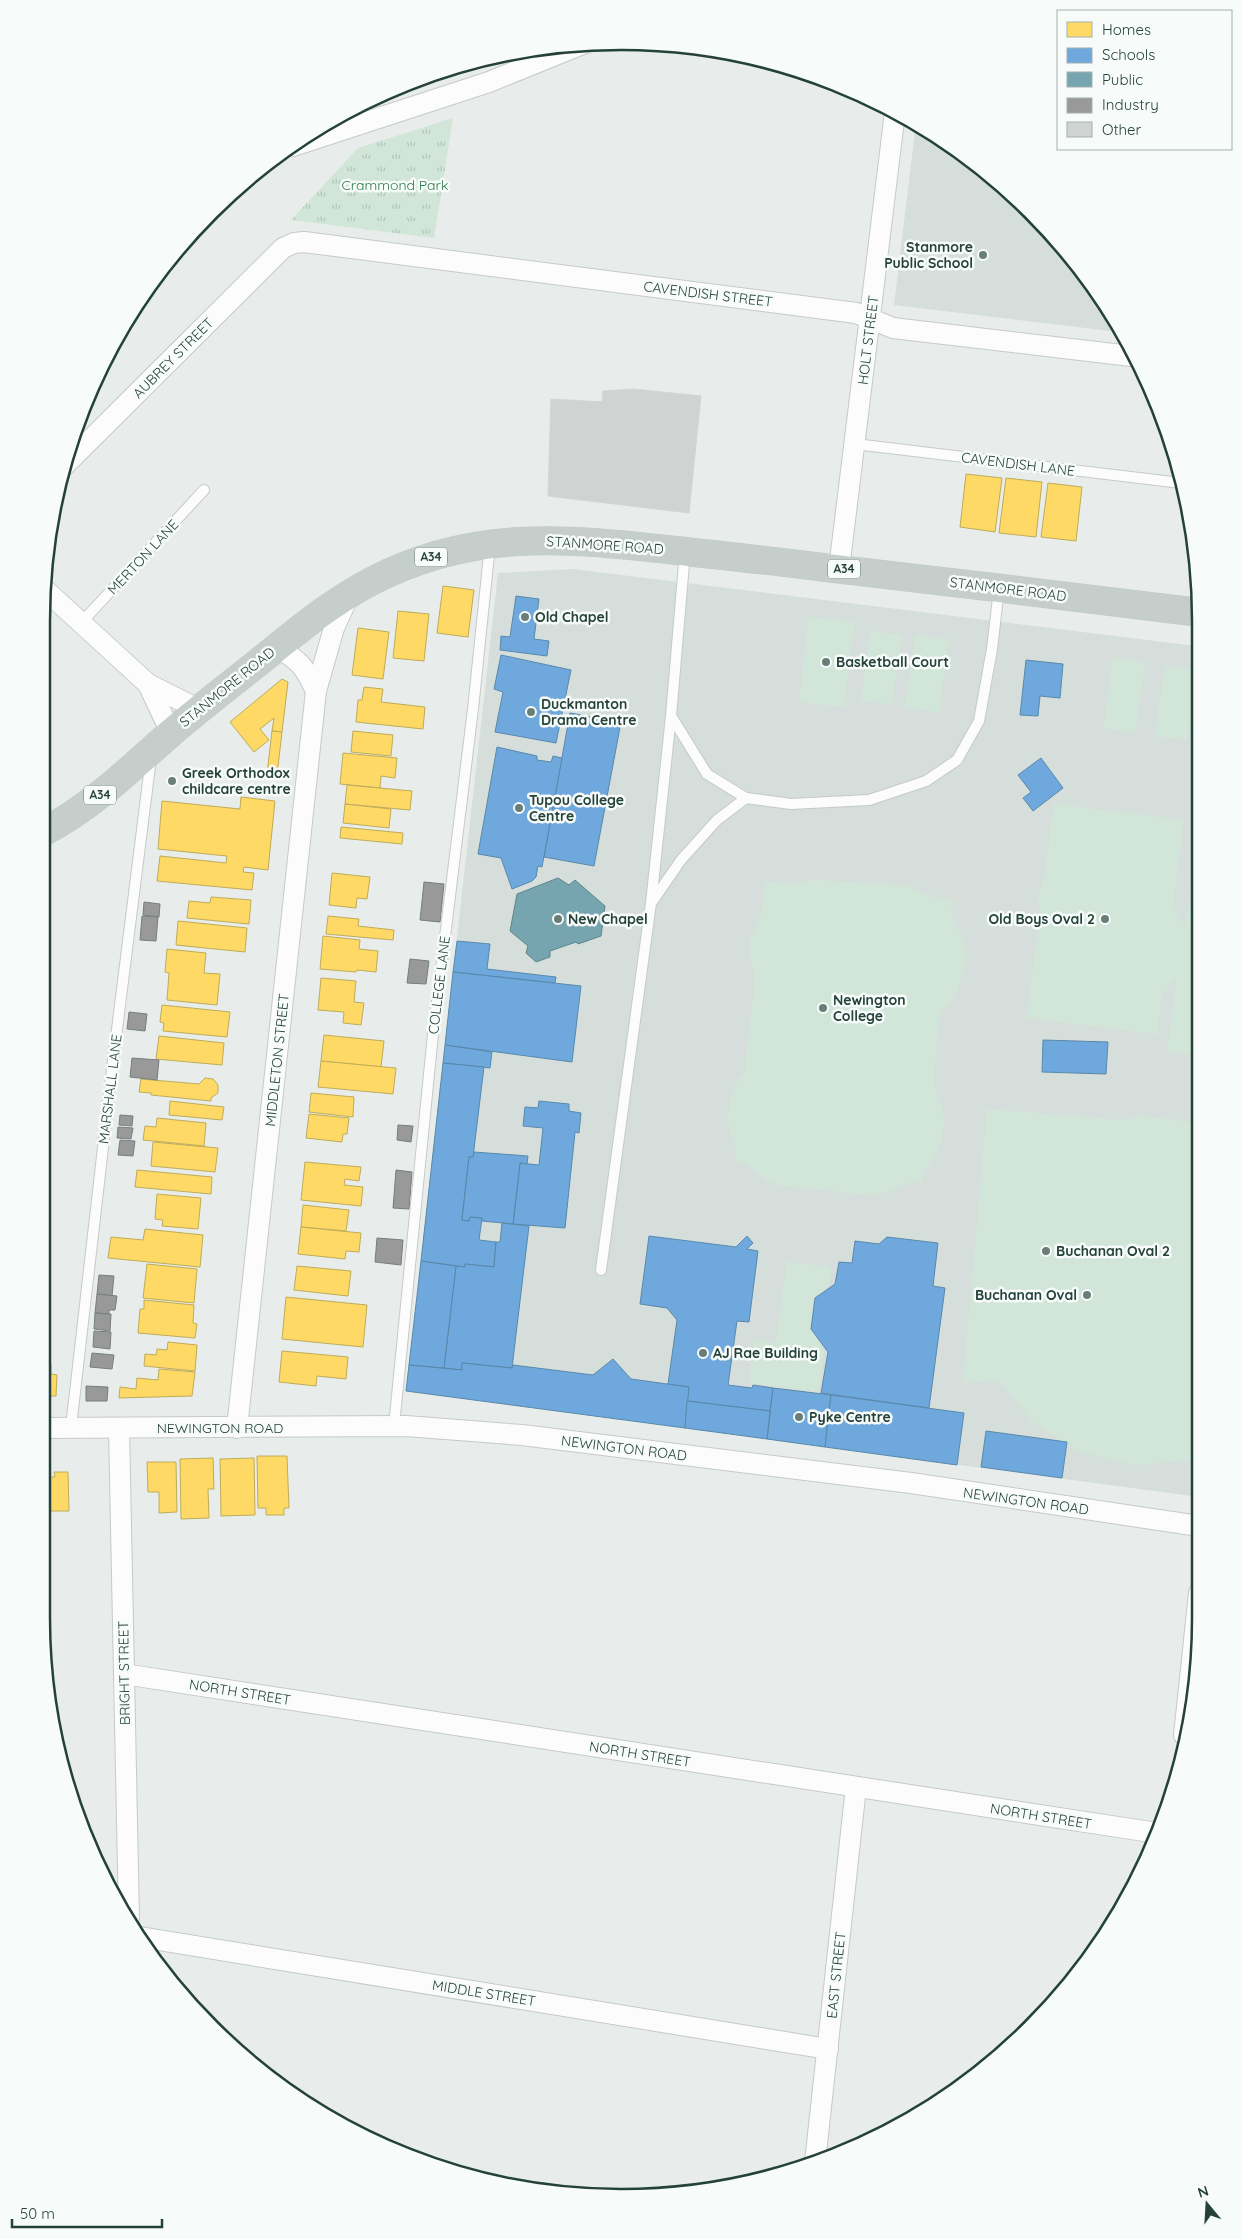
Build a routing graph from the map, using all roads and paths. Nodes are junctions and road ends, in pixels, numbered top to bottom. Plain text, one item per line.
1 (556, 54) edge
2 (894, 120) edge
3 (316, 138) edge
4 (282, 248) joint
5 (870, 320) junction
6 (1126, 355) edge
7 (855, 444) junction
8 (74, 456) edge
9 (1175, 482) edge
10 (204, 490) dead end
11 (685, 551) junction
12 (490, 556) junction
13 (840, 569) junction
14 (1000, 588) junction
15 (350, 594) junction
16 (51, 595) edge
17 (1192, 611) edge
18 (82, 623) junction
19 (277, 647) junction
20 (148, 684) junction
21 (316, 691) junction
22 (200, 710) junction
23 (671, 716) junction
24 (171, 733) junction
25 (151, 752) junction
26 (746, 798) junction
27 (50, 828) edge
28 (651, 903) junction
29 (601, 1270) dead end
30 (394, 1426) junction
31 (71, 1427) junction
32 (50, 1428) edge
33 (119, 1428) junction
34 (238, 1428) junction
35 (1192, 1525) edge
36 (124, 1674) junction
37 (856, 1787) junction
38 (1151, 1832) edge
39 (129, 1908) edge
40 (148, 1938) edge
41 (828, 2049) junction
42 (817, 2155) edge

1 - 3 street
2 - 5 street, HOLT STREET
4 - 5 street, CAVENDISH STREET
4 - 8 street, AUBREY STREET
5 - 6 street, CAVENDISH STREET
5 - 7 street, HOLT STREET
7 - 9 lane, CAVENDISH LANE
7 - 13 street, HOLT STREET
10 - 18 lane, MERTON LANE
11 - 12 highway, STANMORE ROAD / A34
11 - 13 highway, STANMORE ROAD / A34
11 - 23 lane
12 - 15 highway, STANMORE ROAD / A34
12 - 30 lane, COLLEGE LANE
13 - 14 highway, STANMORE ROAD / A34
14 - 17 highway, STANMORE ROAD / A34
14 - 26 lane
15 - 19 highway, STANMORE ROAD / A34
15 - 21 street, MIDDLETON STREET
16 - 18 street
18 - 20 street
19 - 21 street
19 - 22 highway, STANMORE ROAD / A34
20 - 22 street
20 - 24 street
21 - 34 street, MIDDLETON STREET
22 - 24 highway, STANMORE ROAD / A34
23 - 26 lane
23 - 28 lane
24 - 25 highway, STANMORE ROAD / A34
25 - 27 highway, STANMORE ROAD / A34
25 - 31 lane, MARSHALL LANE
26 - 28 lane
28 - 29 lane
30 - 34 street, NEWINGTON ROAD
30 - 35 street, NEWINGTON ROAD
31 - 32 street, NEWINGTON ROAD
31 - 33 street, NEWINGTON ROAD
33 - 34 street, NEWINGTON ROAD
33 - 36 street, BRIGHT STREET
36 - 37 street, NORTH STREET
36 - 39 street, BRIGHT STREET
37 - 38 street, NORTH STREET
37 - 41 street, EAST STREET
40 - 41 street, MIDDLE STREET
41 - 42 street, EAST STREET

